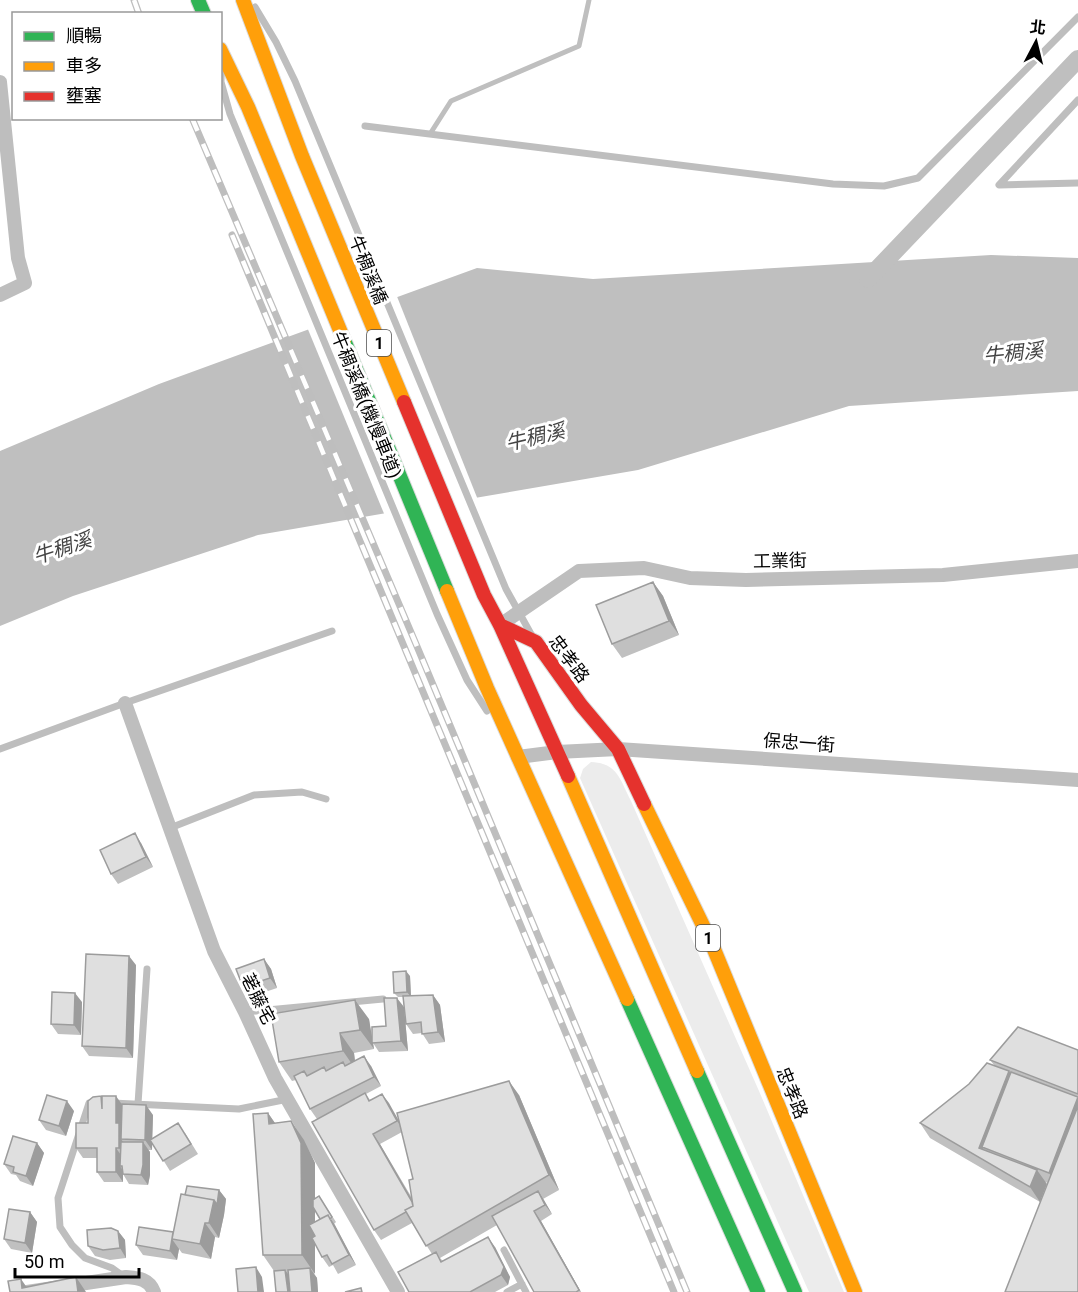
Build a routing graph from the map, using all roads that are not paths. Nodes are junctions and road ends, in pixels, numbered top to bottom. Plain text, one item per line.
1 (243, 0) edge
2 (251, 0) edge
3 (1078, 16) edge
4 (222, 52) edge
5 (0, 82) edge
6 (222, 86) edge
7 (1078, 100) edge
8 (365, 126) dead end
9 (1078, 183) edge
10 (0, 295) edge
11 (1078, 561) edge
12 (519, 612) junction
13 (500, 625) junction
14 (332, 631) dead end
15 (536, 642) junction
16 (125, 703) junction
17 (0, 749) edge
18 (618, 749) junction
19 (557, 752) junction
20 (518, 757) junction
21 (1078, 780) edge
22 (326, 799) dead end
23 (170, 828) junction
24 (147, 969) dead end
25 (383, 999) edge
26 (245, 1012) junction
27 (288, 1099) junction
28 (138, 1104) junction
29 (504, 1250) edge
30 (126, 1277) junction
31 (522, 1284) junction
32 (27, 1292) edge
33 (154, 1292) edge
34 (398, 1292) edge
35 (507, 1292) edge
36 (526, 1292) edge
37 (758, 1292) edge
38 (795, 1292) edge
39 (855, 1292) edge

1 - 13 main road, 牛稠溪橋 / 1
2 - 12 lane
3 - 8 lane
4 - 20 main road, 1
5 - 10 street
6 - 20 lane, 牛稠溪橋(機慢車道)
7 - 9 lane
11 - 12 street, 工業街
12 - 13 street, 工業街
12 - 15 lane
13 - 15 main road, 忠孝路 / 1
13 - 19 main road, 1
14 - 16 lane
15 - 18 main road, 忠孝路 / 1
16 - 17 lane
16 - 23 street, 荖藤宅
18 - 19 street, 保忠一街
18 - 21 street, 保忠一街
18 - 39 main road, 忠孝路 / 1
19 - 20 street, 保忠一街
19 - 38 main road, 1
20 - 37 main road, 1
22 - 23 lane
23 - 26 street, 荖藤宅
24 - 28 lane
25 - 26 lane
26 - 27 street, 荖藤宅
27 - 28 lane
27 - 34 street, 荖藤宅
28 - 30 lane
29 - 31 lane
30 - 32 street
30 - 33 street
31 - 35 lane
31 - 36 lane

